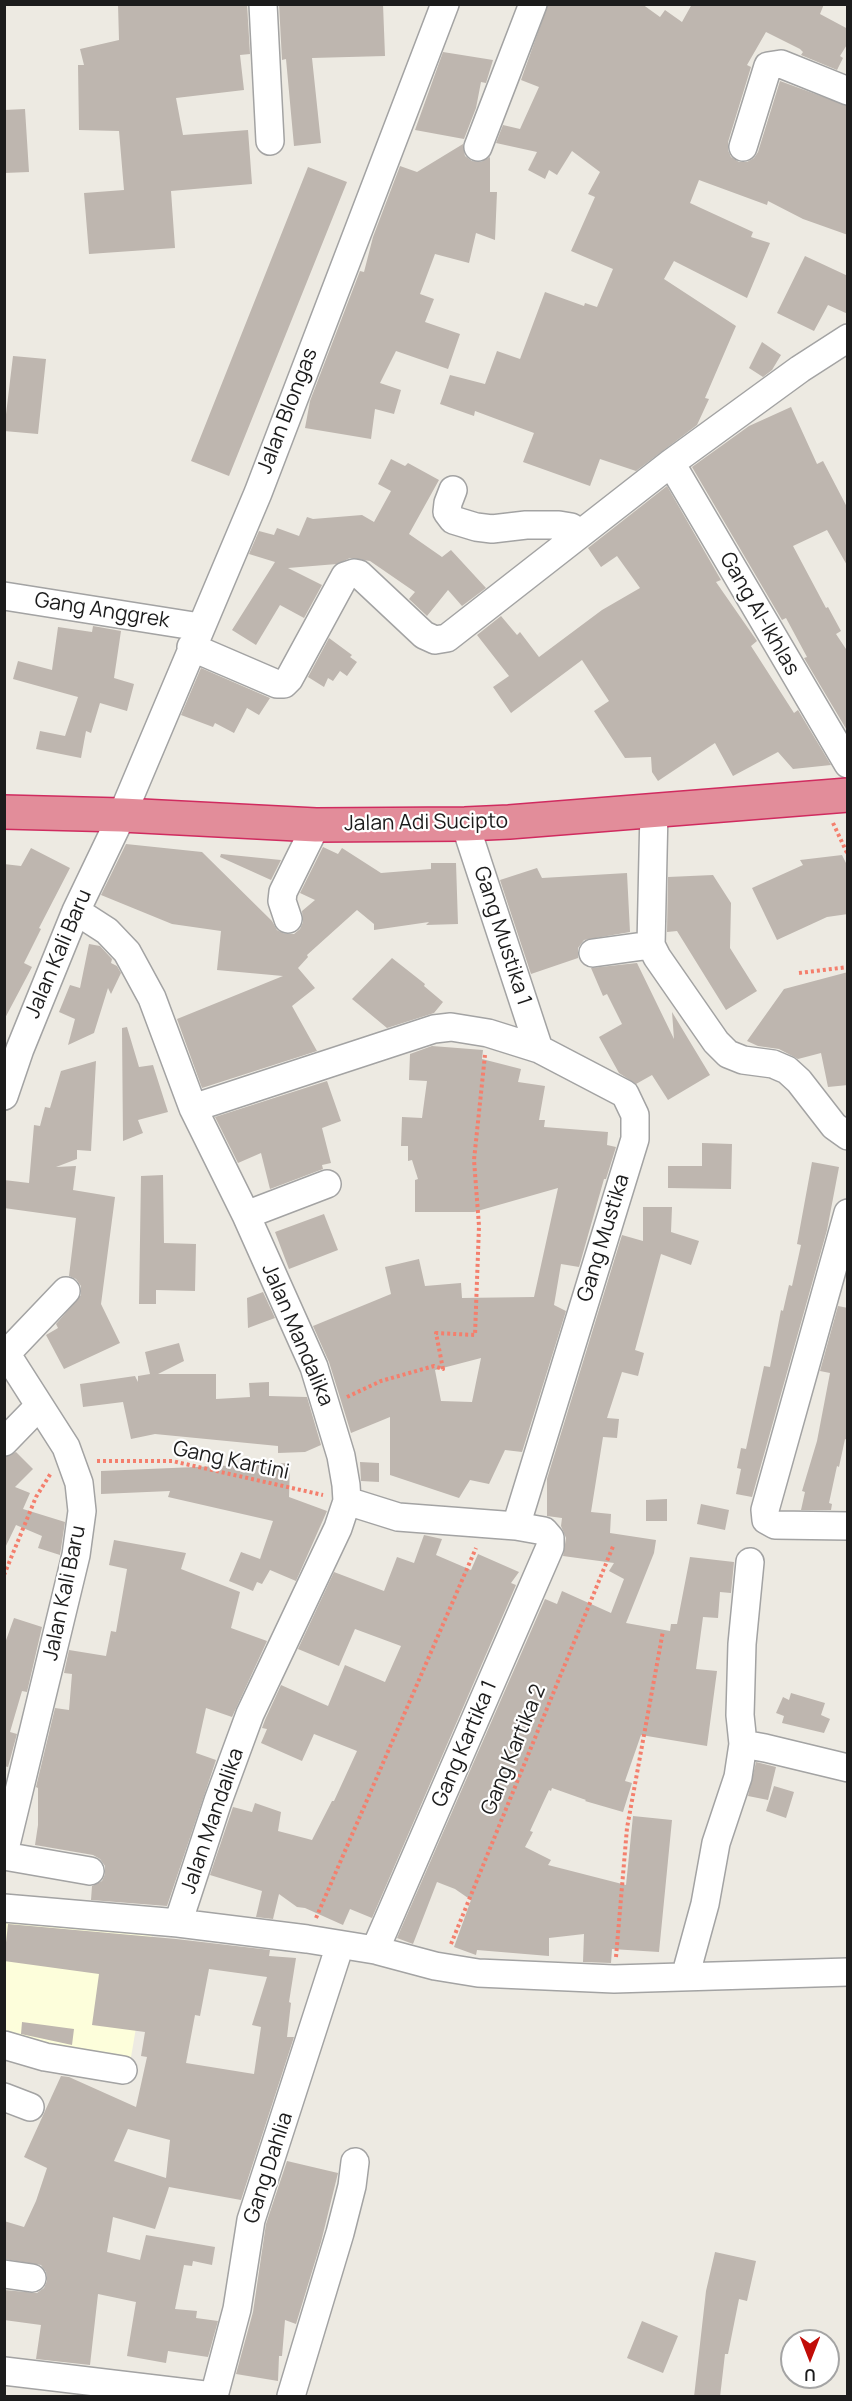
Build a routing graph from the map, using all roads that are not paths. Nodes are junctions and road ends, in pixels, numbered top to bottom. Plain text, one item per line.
1 (263, 4) edge
2 (445, 4) edge
3 (532, 4) edge
4 (845, 81) edge
5 (270, 141) dead end
6 (478, 147) dead end
7 (742, 147) dead end
8 (848, 338) edge
9 (671, 463) junction
10 (453, 490) dead end
11 (580, 533) junction
12 (4, 596) edge
13 (196, 637) junction
14 (848, 764) edge
15 (834, 796) edge
16 (654, 810) junction
17 (4, 812) edge
18 (122, 815) junction
19 (465, 824) junction
20 (316, 825) junction
21 (76, 910) junction
22 (288, 919) dead end
23 (651, 945) junction
24 (592, 953) dead end
25 (539, 1049) junction
26 (4, 1096) edge
27 (193, 1108) junction
28 (848, 1136) edge
29 (327, 1185) dead end
30 (848, 1213) edge
31 (246, 1215) junction
32 (66, 1291) dead end
33 (5, 1352) edge
34 (39, 1406) junction
35 (4, 1442) edge
36 (347, 1501) junction
37 (516, 1526) junction
38 (848, 1526) edge
39 (750, 1562) dead end
40 (743, 1744) junction
41 (848, 1768) edge
42 (4, 1854) edge
43 (90, 1871) dead end
44 (4, 1908) edge
45 (178, 1923) junction
46 (340, 1945) junction
47 (375, 1950) junction
48 (848, 1972) edge
49 (685, 1977) junction
50 (4, 2045) edge
51 (123, 2070) dead end
52 (4, 2097) edge
53 (30, 2108) dead end
54 (355, 2162) dead end
55 (4, 2274) edge
56 (32, 2278) dead end
57 (4, 2371) edge
58 (213, 2397) edge
59 (291, 2397) edge

1 - 5 street
2 - 13 street, Jalan Blongas
3 - 6 street
4 - 7 street
8 - 9 street
9 - 11 street
9 - 14 street, Gang Al-Ikhlas
10 - 11 street
11 - 13 street, Gang Anggrek
12 - 13 street, Gang Anggrek
13 - 18 street, Jalan Blongas
15 - 16 highway, Jalan Adi Sucipto
16 - 19 highway, Jalan Adi Sucipto
16 - 23 street
17 - 18 highway, Jalan Adi Sucipto
18 - 20 highway, Jalan Adi Sucipto
18 - 21 street, Jalan Kali Baru
19 - 20 highway, Jalan Adi Sucipto
19 - 25 street, Gang Mustika 1
20 - 22 street
21 - 26 street, Jalan Kali Baru
21 - 27 street, Jalan Mandalika
23 - 24 street
23 - 28 street
25 - 27 street, Gang Mustika
25 - 37 street, Gang Mustika
27 - 31 street, Jalan Mandalika
29 - 31 street
30 - 38 street
31 - 36 street, Jalan Mandalika
32 - 33 street
33 - 34 street, Jalan Kali Baru
34 - 35 street
34 - 42 street, Jalan Kali Baru
36 - 37 street
36 - 45 street, Jalan Mandalika
37 - 47 street, Gang Kartika 1
39 - 40 street
40 - 41 street
40 - 49 street
42 - 43 street
44 - 45 street
45 - 46 street
46 - 47 street
46 - 58 street, Gang Dahlia
47 - 49 street
48 - 49 street
50 - 51 street
52 - 53 street
54 - 59 street
55 - 56 street
57 - 58 street

